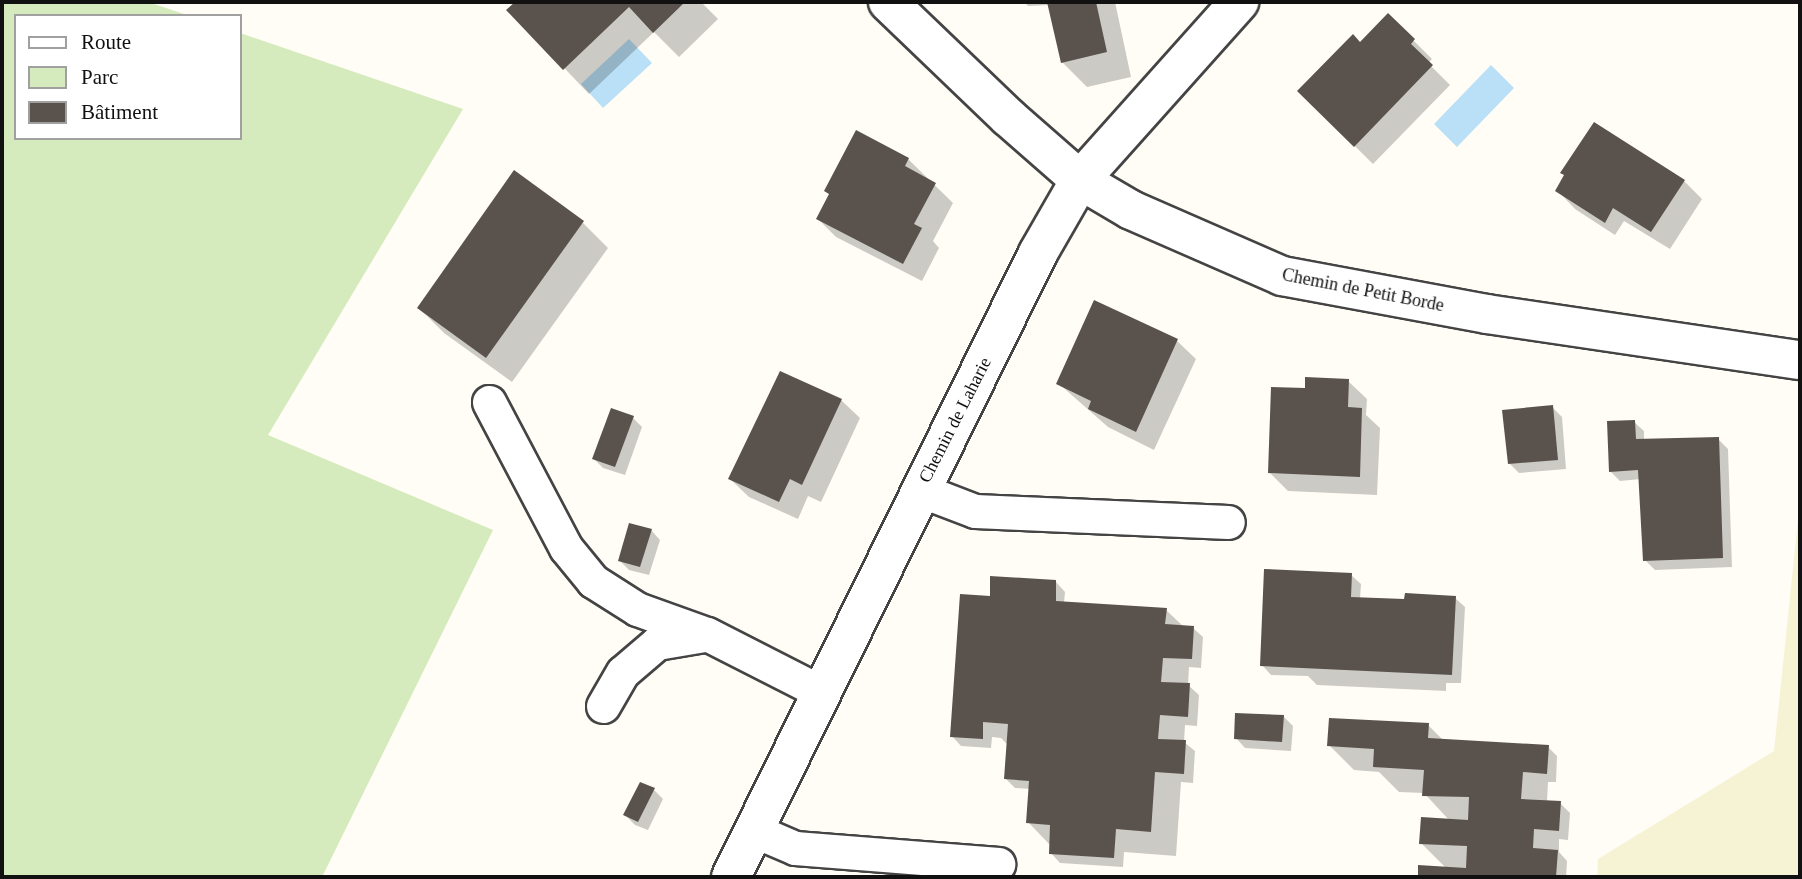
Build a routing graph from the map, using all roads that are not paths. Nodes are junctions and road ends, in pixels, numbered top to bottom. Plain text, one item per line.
1 (888, 2) edge
2 (1239, 2) edge
3 (1080, 180) junction
4 (1800, 360) edge
5 (489, 402) dead end
6 (920, 490) junction
7 (1228, 522) dead end
8 (706, 634) junction
9 (821, 692) junction
10 (603, 706) dead end
11 (753, 830) junction
12 (998, 864) dead end
13 (731, 877) edge

1 - 3 street, Chemin de Petit Borde
2 - 3 street, Chemin de Laharie
3 - 4 street, Chemin de Petit Borde
3 - 6 street, Chemin de Laharie
5 - 8 lane
6 - 7 lane
6 - 9 street, Chemin de Laharie
8 - 9 lane
8 - 10 lane
9 - 11 street, Chemin de Laharie
11 - 12 lane
11 - 13 street, Chemin de Laharie

